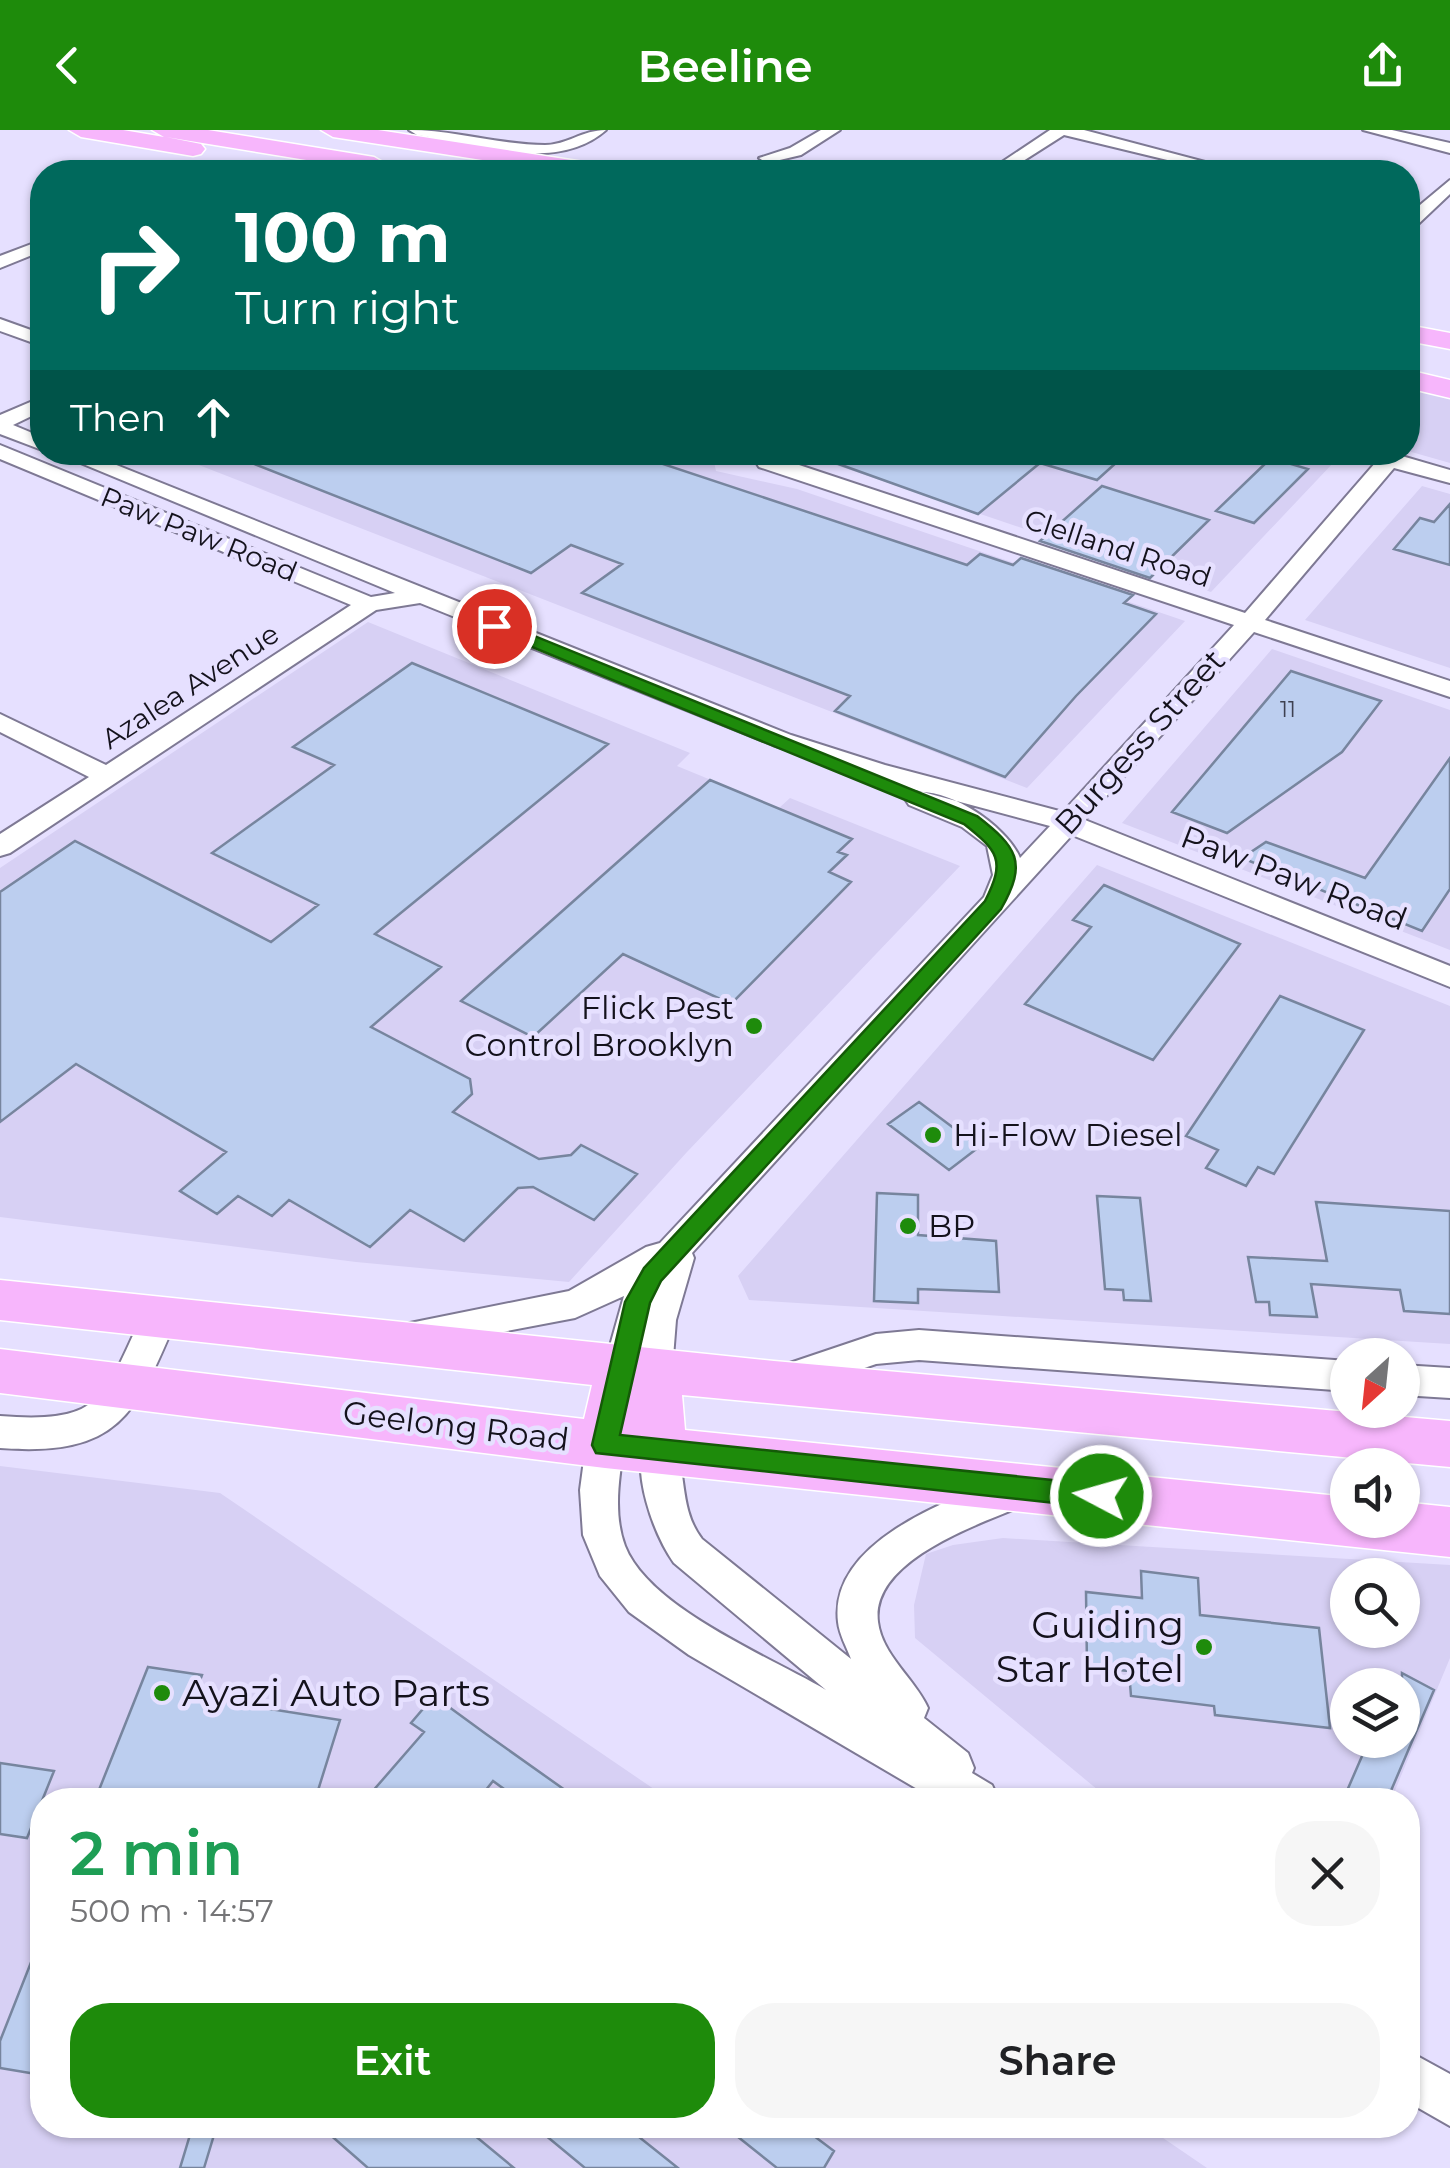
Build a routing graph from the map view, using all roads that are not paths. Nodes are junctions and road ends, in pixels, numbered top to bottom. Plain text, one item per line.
1 (81, 130) edge
2 (164, 130) edge
3 (258, 130) edge
4 (333, 130) edge
5 (416, 130) edge
6 (598, 130) edge
7 (832, 130) edge
8 (1062, 130) edge
9 (1372, 130) edge
10 (1450, 148) edge
11 (767, 158) dead end
12 (262, 160) edge
13 (348, 160) edge
14 (444, 160) edge
15 (525, 160) edge
16 (1014, 160) edge
17 (1182, 160) edge
18 (1450, 185) edge
19 (1420, 210) edge
20 (30, 250) edge
21 (0, 263) edge
22 (1420, 319) edge
23 (0, 324) edge
24 (1450, 325) edge
25 (30, 335) edge
26 (1420, 335) edge
27 (1450, 341) edge
28 (1420, 354) edge
29 (1450, 360) edge
30 (1420, 371) edge
31 (1450, 377) edge
32 (1420, 382) edge
33 (1450, 389) edge
34 (30, 410) edge
35 (0, 425) edge
36 (30, 439) edge
37 (0, 451) edge
38 (30, 464) edge
39 (33, 465) edge
40 (95, 465) edge
41 (777, 465) edge
42 (1369, 465) edge
43 (1406, 465) edge
44 (112, 472) junction
45 (1450, 478) edge
46 (84, 487) junction
47 (372, 577) junction
48 (422, 597) junction
49 (369, 604) junction
50 (1249, 622) junction
51 (1450, 690) edge
52 (0, 722) edge
53 (782, 740) junction
54 (108, 776) junction
55 (913, 798) junction
56 (1060, 830) junction
57 (0, 847) edge
58 (994, 904) junction
59 (1450, 977) edge
60 (683, 1240) junction
61 (0, 1300) edge
62 (160, 1315) junction
63 (384, 1340) junction
64 (638, 1368) junction
65 (0, 1370) edge
66 (1330, 1375) edge
67 (1420, 1381) edge
68 (774, 1383) junction
69 (1450, 1383) edge
70 (129, 1387) junction
71 (0, 1432) edge
72 (1450, 1444) edge
73 (605, 1445) junction
74 (660, 1450) junction
75 (1023, 1488) junction
76 (1450, 1532) edge
77 (958, 1788) edge
78 (977, 1788) edge
79 (980, 1788) edge
80 (1420, 2083) edge
81 (1450, 2102) edge

1 - 12 highway
2 - 13 highway
3 - 14 highway
4 - 15 highway
5 - 6 street
7 - 11 street
8 - 16 street
8 - 17 street
9 - 10 street
18 - 19 street
20 - 21 street
22 - 24 highway
23 - 25 street
26 - 27 highway
28 - 29 highway
30 - 31 highway
32 - 33 highway
34 - 35 street
35 - 36 street
37 - 38 street, Paw Paw Road
39 - 46 street, Paw Paw Road
40 - 44 street, Paw Paw Road
41 - 50 street, Clelland Road
42 - 50 street, Burgess Street
43 - 45 street
44 - 46 street
44 - 47 street, Paw Paw Road
46 - 49 street, Paw Paw Road
47 - 48 street, Paw Paw Road
47 - 49 street
48 - 49 street, Azalea Avenue
48 - 53 street, Paw Paw Road
49 - 54 street, Azalea Avenue
50 - 51 street, Clelland Road
50 - 56 street, Burgess Street
52 - 54 street
53 - 55 street, Paw Paw Road
53 - 56 street, Paw Paw Road
54 - 57 street, Azalea Avenue
55 - 56 street, Paw Paw Road
55 - 58 street
56 - 58 street, Burgess Street
56 - 59 street, Paw Paw Road
58 - 60 street, Burgess Street
60 - 63 street
60 - 64 street, Burgess Street
61 - 62 highway
62 - 63 highway
62 - 70 street
63 - 64 highway
64 - 68 highway
64 - 73 highway
64 - 74 highway
65 - 70 highway, Geelong Road
66 - 68 street
67 - 69 street
68 - 72 highway
70 - 71 street
70 - 73 highway, Geelong Road
73 - 74 highway, Geelong Road
73 - 77 street
74 - 75 highway, Geelong Road
74 - 78 street
75 - 76 highway, Geelong Road
75 - 79 street
80 - 81 street

